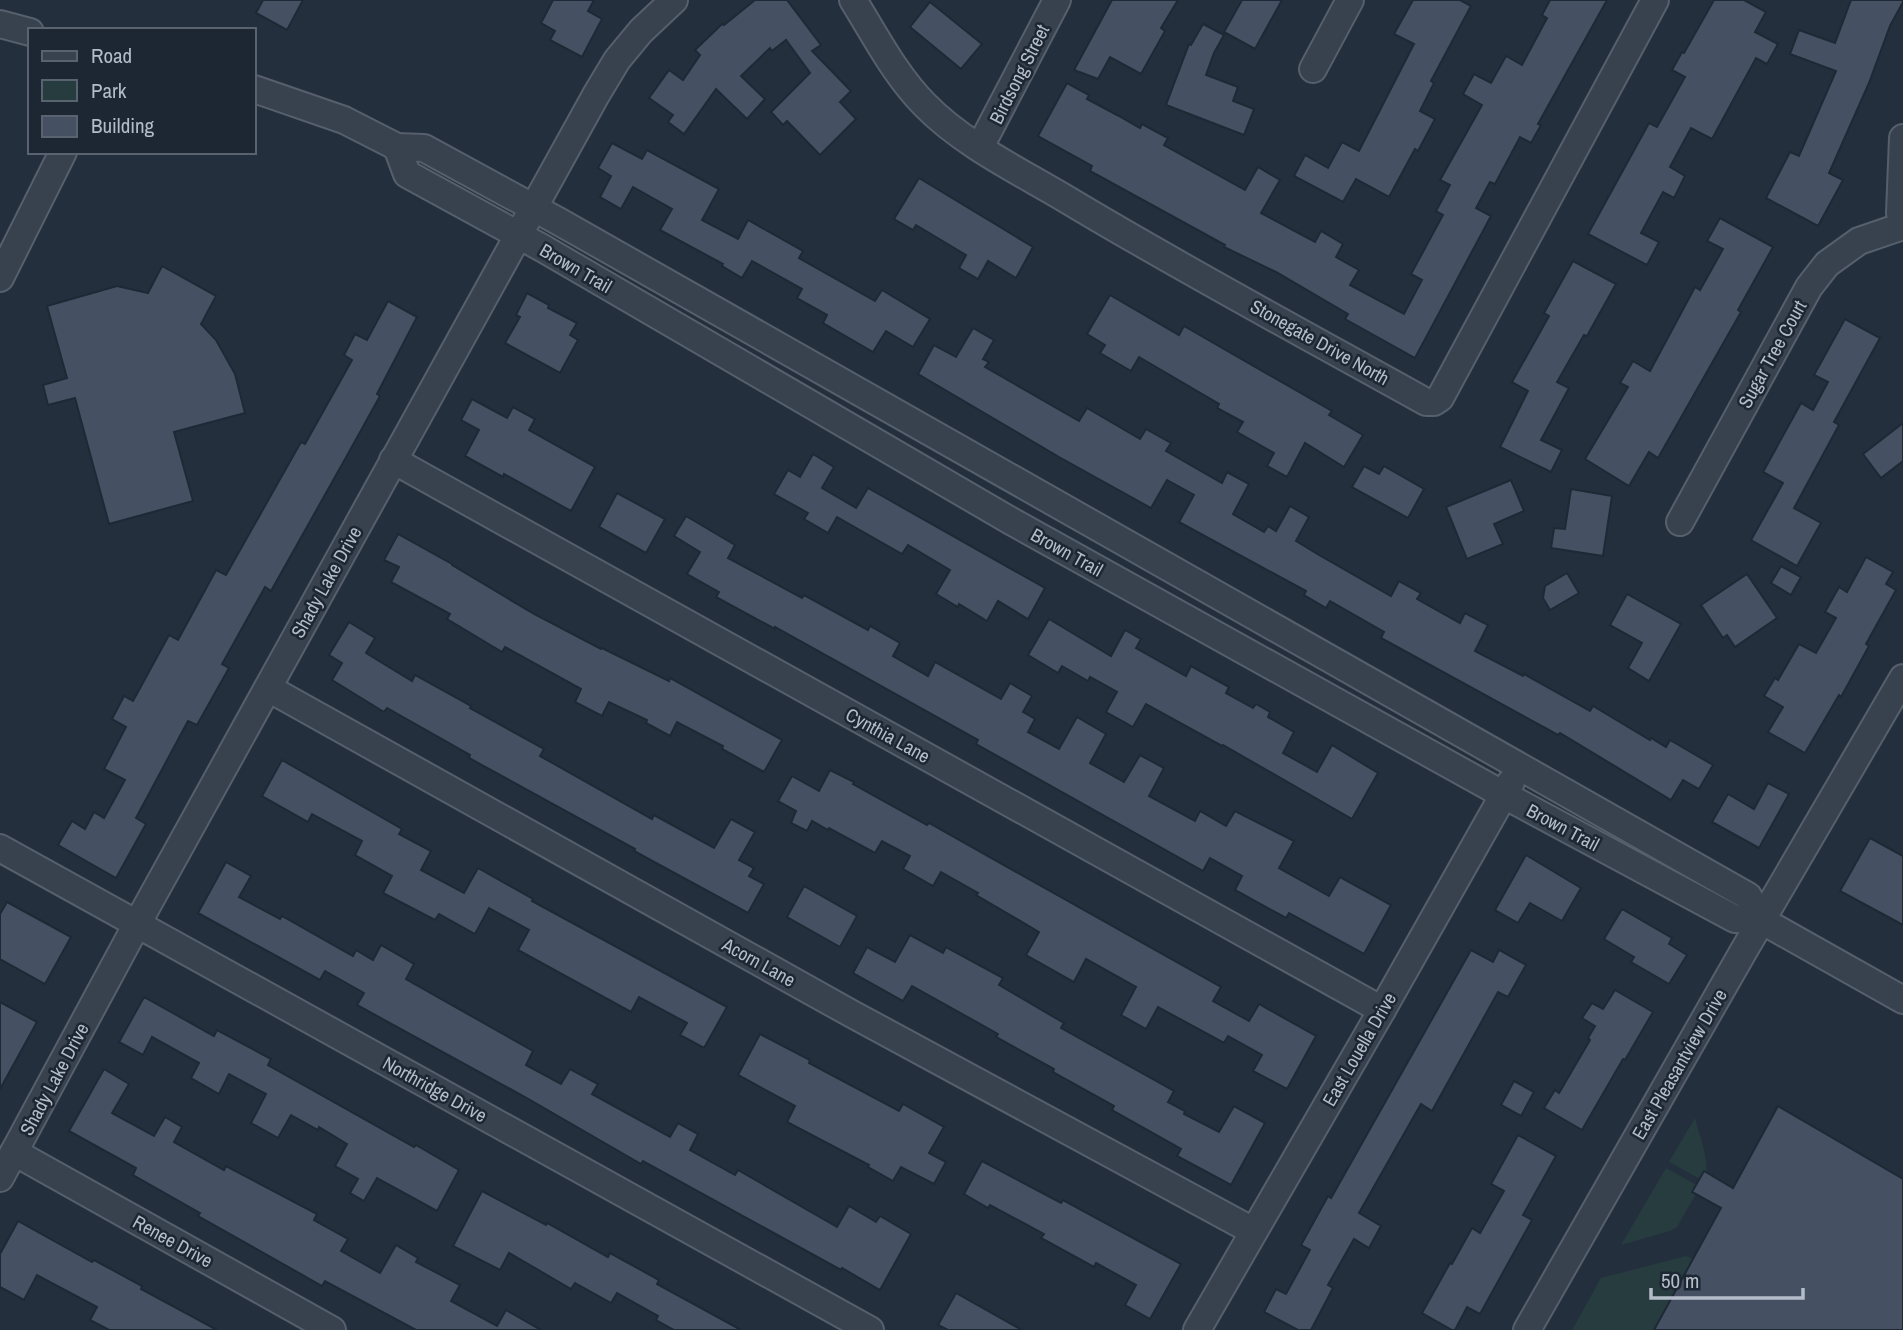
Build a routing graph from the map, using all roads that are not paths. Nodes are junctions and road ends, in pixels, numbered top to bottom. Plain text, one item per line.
1 (674, 0) edge
2 (853, 0) edge
3 (1057, 0) edge
4 (1350, 0) edge
5 (1654, 0) edge
6 (0, 24) edge
7 (28, 31) edge
8 (1313, 69) dead end
9 (256, 90) edge
10 (1903, 138) edge
11 (397, 147) junction
12 (980, 147) junction
13 (62, 154) edge
14 (533, 207) junction
15 (1903, 225) edge
16 (517, 235) junction
17 (0, 278) edge
18 (393, 460) junction
19 (1028, 488) junction
20 (1011, 520) junction
21 (1680, 522) dead end
22 (1903, 678) edge
23 (268, 688) junction
24 (1520, 767) junction
25 (1504, 795) junction
26 (0, 848) edge
27 (1761, 920) junction
28 (137, 924) junction
29 (1903, 1000) edge
30 (1382, 1010) junction
31 (14, 1152) junction
32 (0, 1178) edge
33 (1253, 1231) junction
34 (332, 1330) edge
35 (870, 1330) edge
36 (1197, 1330) edge
37 (1527, 1330) edge

1 - 14 street, Shady Lake Drive
2 - 12 street, Stonegate Drive North
3 - 12 street, Birdsong Street
4 - 8 street
5 - 12 street, Stonegate Drive North
6 - 7 street
9 - 11 street, Brown Trail
10 - 15 street
11 - 14 street, Brown Trail
11 - 16 street, Brown Trail
13 - 17 street
14 - 16 street, Shady Lake Drive
14 - 19 street, Brown Trail
15 - 21 street, Sugar Tree Court
16 - 18 street, Shady Lake Drive
16 - 20 street, Brown Trail
18 - 23 street, Shady Lake Drive
18 - 30 street, Cynthia Lane
19 - 20 street
19 - 24 street, Brown Trail
20 - 25 street, Brown Trail
22 - 27 street, East Pleasantview Drive
23 - 28 street, Shady Lake Drive
23 - 33 street, Acorn Lane
24 - 25 street, East Louella Drive
24 - 27 street, Brown Trail
25 - 27 street, Brown Trail
25 - 30 street, East Louella Drive
26 - 28 street, Northridge Drive
27 - 29 street, Brown Trail
27 - 37 street, East Pleasantview Drive
28 - 31 street, Shady Lake Drive
28 - 35 street, Northridge Drive
30 - 33 street, East Louella Drive
31 - 32 street, Shady Lake Drive
31 - 34 street, Renee Drive
33 - 36 street, East Louella Drive

